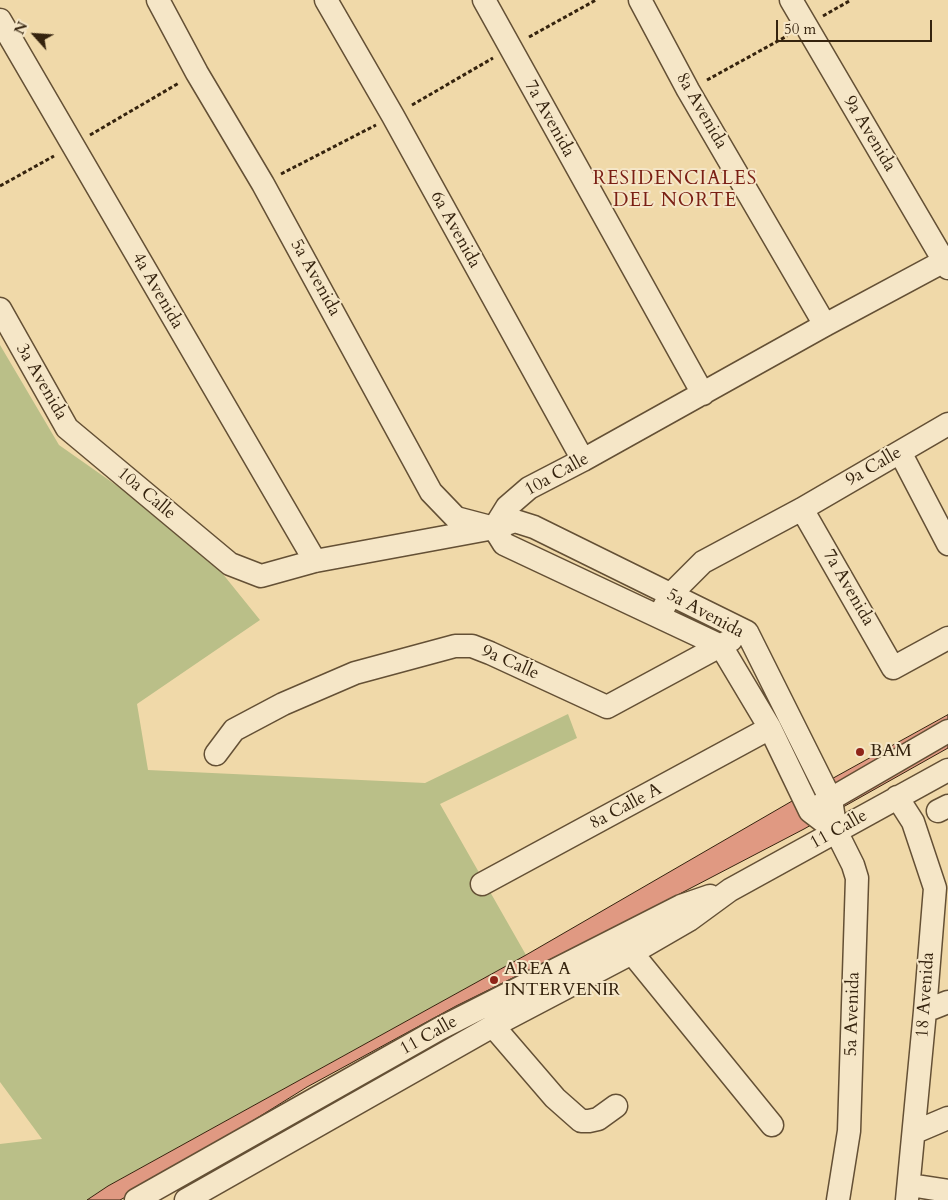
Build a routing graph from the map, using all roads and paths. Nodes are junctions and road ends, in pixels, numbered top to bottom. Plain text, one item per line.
1 (158, 0) edge
2 (326, 0) edge
3 (484, 0) edge
4 (596, 0) edge
5 (640, 0) edge
6 (791, 0) edge
7 (851, 0) edge
8 (0, 20) edge
9 (806, 26) junction
10 (509, 48) junction
11 (197, 73) junction
12 (688, 90) junction
13 (392, 116) junction
14 (72, 145) junction
15 (263, 184) junction
16 (0, 186) edge
17 (947, 263) edge
18 (0, 309) edge
19 (825, 325) junction
20 (703, 394) junction
21 (948, 424) edge
22 (67, 428) joint
23 (900, 452) junction
24 (583, 460) junction
25 (802, 509) junction
26 (494, 528) junction
27 (948, 544) edge
28 (315, 561) junction
29 (670, 595) junction
30 (659, 616) junction
31 (747, 632) junction
32 (948, 638) edge
33 (721, 646) junction
34 (770, 728) junction
35 (948, 731) edge
36 (216, 754) dead end
37 (948, 770) edge
38 (897, 797) junction
39 (831, 800) junction
40 (810, 811) junction
41 (836, 831) junction
42 (482, 884) dead end
43 (941, 885) edge
44 (730, 890) junction
45 (632, 953) junction
46 (948, 1002) edge
47 (926, 1012) junction
48 (493, 1026) junction
49 (616, 1106) dead end
50 (948, 1118) edge
51 (772, 1125) dead end
52 (915, 1132) junction
53 (948, 1190) edge
54 (909, 1193) edge
55 (136, 1200) edge
56 (186, 1200) edge
57 (838, 1200) edge

1 - 11 street, 5a Avenida
2 - 13 street, 6a Avenida
3 - 10 street, 7a Avenida
4 - 10 path
5 - 12 street, 8a Avenida
6 - 9 street, 9a Avenida
7 - 9 path
8 - 14 street, 4a Avenida
9 - 12 path
9 - 17 street, 9a Avenida
10 - 13 path
10 - 20 street, 7a Avenida
11 - 14 path
11 - 15 street, 5a Avenida
12 - 19 street, 8a Avenida
13 - 15 path
13 - 24 street, 6a Avenida
14 - 16 path
14 - 28 street, 4a Avenida
15 - 26 street, 5a Avenida
17 - 19 street, 10a Calle
18 - 22 street, 3a Avenida
19 - 20 street, 10a Calle
20 - 24 street, 10a Calle
21 - 23 street, 9a Calle
22 - 28 street, 10a Calle
23 - 25 street, 9a Calle
23 - 27 street
24 - 26 street, 10a Calle
25 - 29 street, 9a Calle
25 - 32 street, 7a Avenida
26 - 28 street, 10a Calle
26 - 29 street, 5a Avenida
26 - 30 street, 5a Avenida
29 - 30 street, 9a Calle
29 - 31 street, 5a Avenida
30 - 33 street, 5a Avenida
31 - 33 street, 9a Calle
31 - 39 street, 5a Avenida
33 - 34 street, 5a Avenida
33 - 36 street, 9a Calle
34 - 40 street, 5a Avenida
34 - 42 street, 8a Calle A
35 - 39 street
37 - 38 street, 11 Calle
38 - 41 street, 11 Calle
38 - 43 street, 18 Avenida
39 - 40 street
39 - 41 street, 5a Avenida
40 - 41 street, 5a Avenida
41 - 44 street, 11 Calle
41 - 57 street, 5a Avenida
43 - 47 street, 18 Avenida
44 - 45 street, 11 Calle
44 - 55 street, 11 Calle
45 - 48 street, 11 Calle
45 - 51 street
46 - 47 street
47 - 52 street, 18 Avenida
48 - 49 street
48 - 56 street, 11 Calle
50 - 52 street
52 - 54 street, 18 Avenida
53 - 54 street

